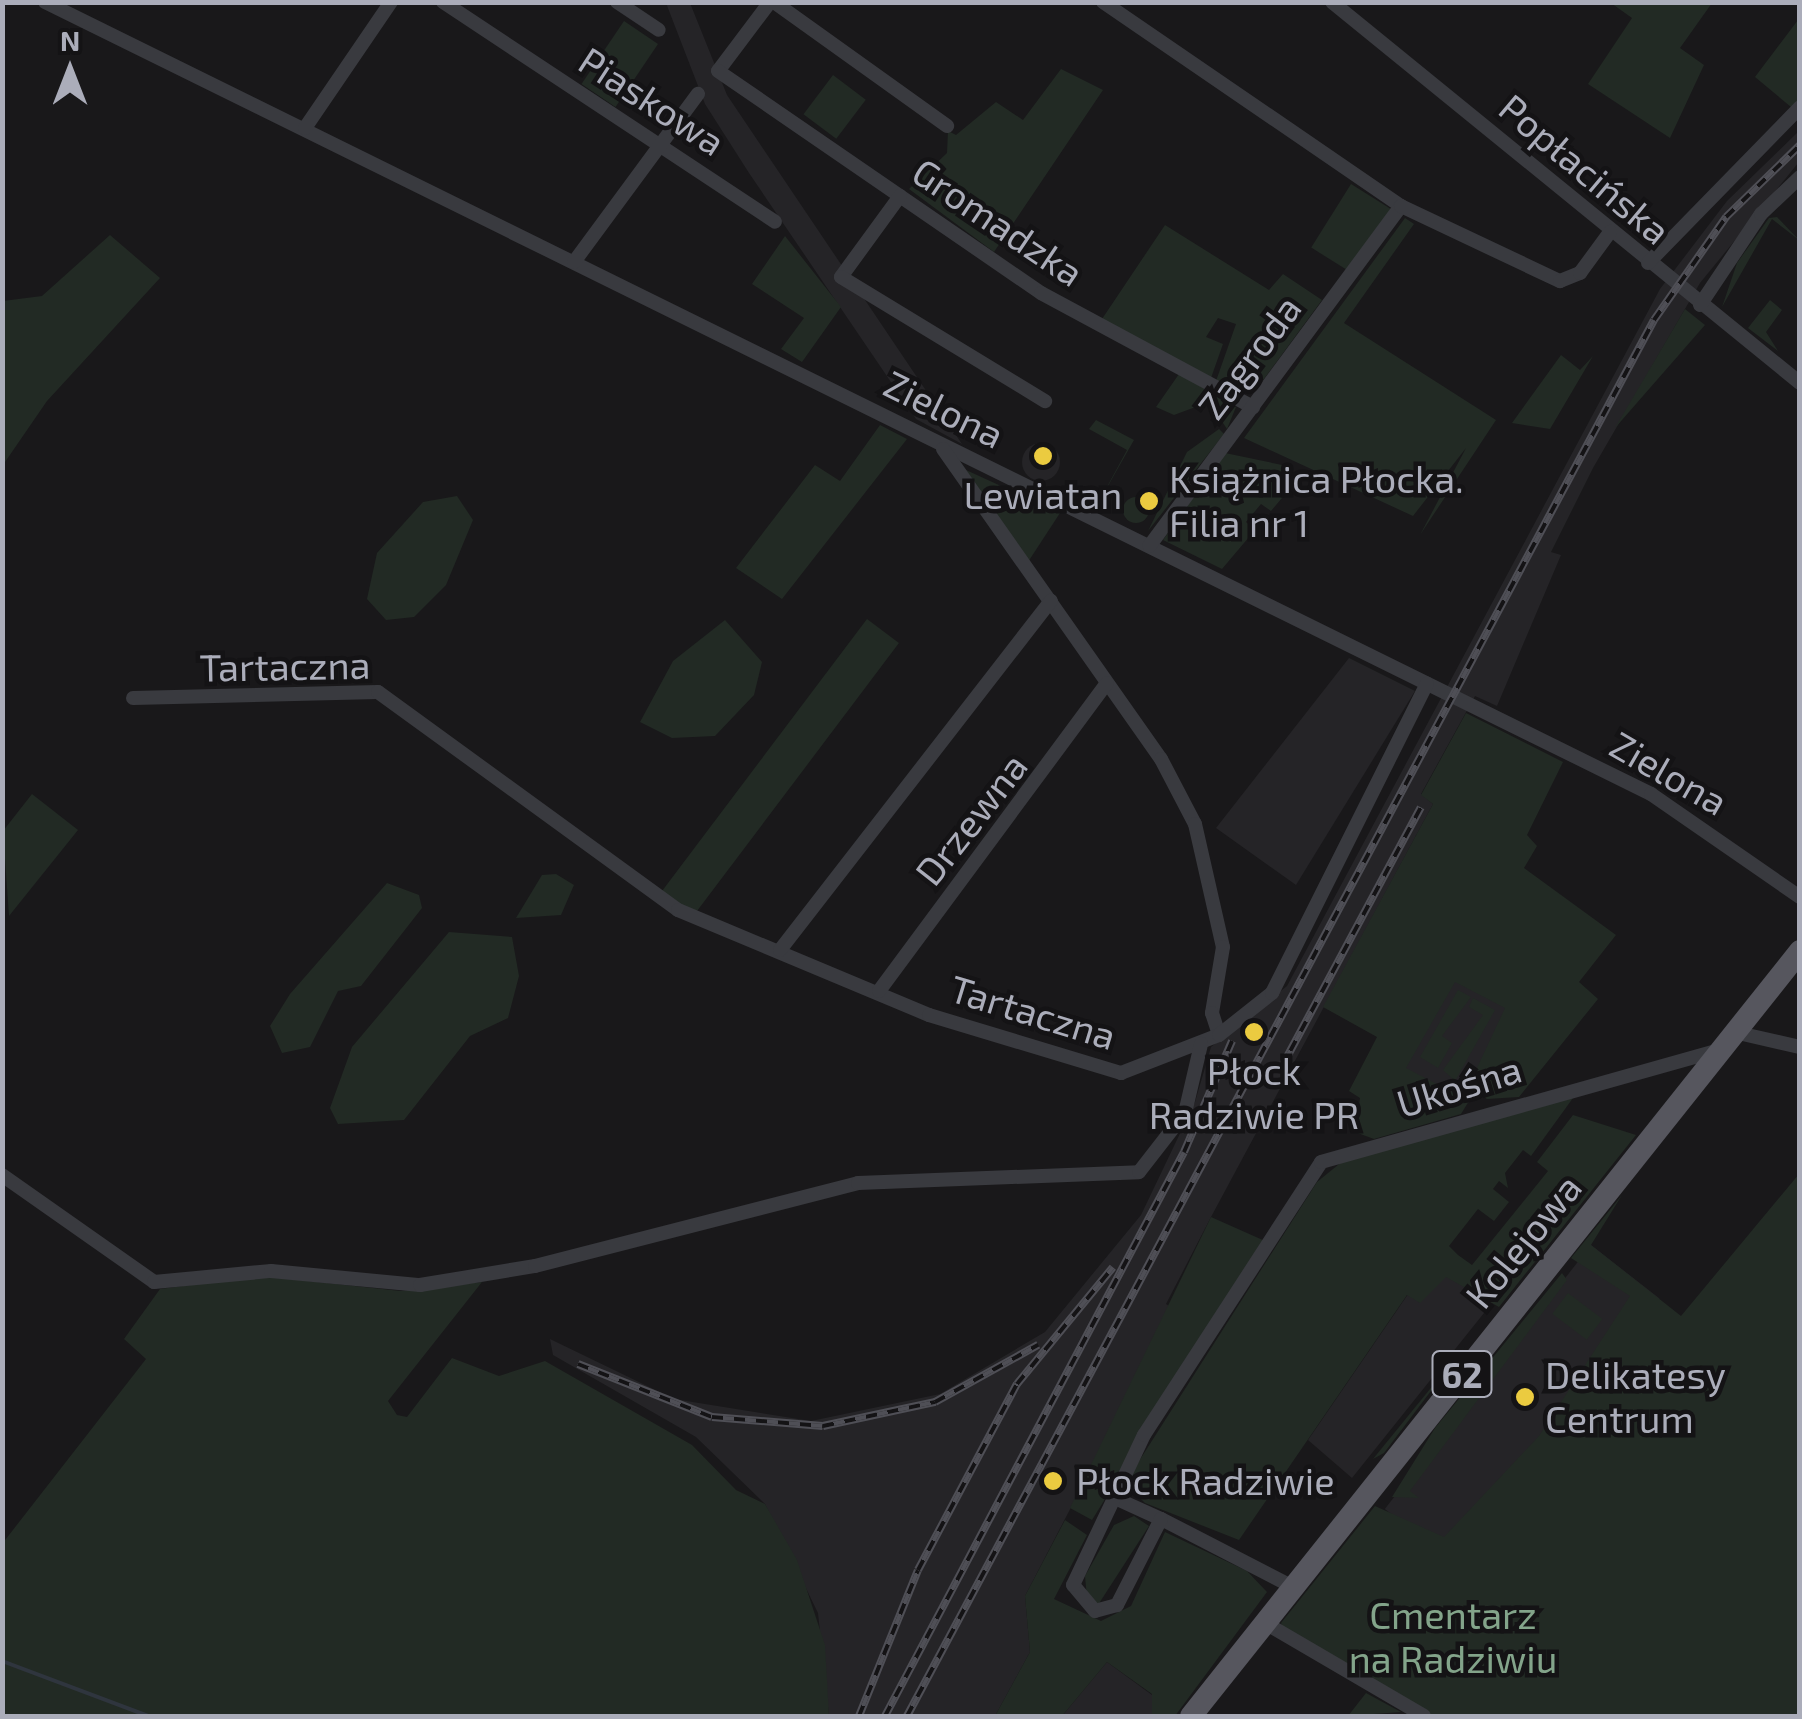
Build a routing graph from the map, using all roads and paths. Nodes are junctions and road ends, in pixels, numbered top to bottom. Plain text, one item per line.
1 (45, 2) edge
2 (391, 2) edge
3 (443, 2) edge
4 (617, 2) edge
5 (772, 2) edge
6 (1103, 2) edge
7 (1332, 2) edge
8 (659, 30) dead end
9 (698, 94) dead end
10 (1800, 108) edge
11 (947, 126) dead end
12 (305, 128) junction
13 (660, 144) junction
14 (1800, 177) edge
15 (900, 196) junction
16 (1401, 206) junction
17 (775, 222) dead end
18 (1610, 232) junction
19 (574, 262) junction
20 (1648, 263) junction
21 (1700, 305) junction
22 (1800, 383) edge
23 (1045, 401) dead end
24 (1253, 407) junction
25 (940, 444) junction
26 (1149, 546) junction
27 (1051, 601) junction
28 (1107, 683) junction
29 (1427, 684) junction
30 (134, 698) dead end
31 (1800, 897) edge
32 (780, 950) junction
33 (1800, 951) edge
34 (879, 991) junction
35 (1219, 1035) junction
36 (1727, 1041) junction
37 (1201, 1044) junction
38 (1800, 1047) edge
39 (2, 1175) edge
40 (1117, 1499) junction
41 (1161, 1520) junction
42 (1294, 1587) junction
43 (1265, 1623) junction
44 (1190, 1716) edge
45 (1424, 1716) edge

1 - 12 street, Zielona
2 - 12 street
3 - 13 street, Piaskowa
4 - 8 street
5 - 11 street
5 - 15 street, Gromadzka
6 - 16 street
7 - 18 street, Popłacińska
9 - 13 street
10 - 20 street
12 - 19 street, Zielona
13 - 17 street, Piaskowa
13 - 19 street
14 - 21 street
15 - 23 street
15 - 24 street, Gromadzka
16 - 18 street
16 - 24 street, Zagroda
18 - 20 street, Popłacińska
19 - 25 street, Zielona
20 - 21 street, Popłacińska
21 - 22 street, Popłacińska
24 - 26 street, Zagroda
25 - 26 street, Zielona
25 - 27 street
26 - 29 street, Zielona
27 - 28 street
27 - 32 street
28 - 34 street, Drzewna
28 - 35 street
29 - 31 street, Zielona
29 - 35 street, Tartaczna
30 - 32 street, Tartaczna
32 - 34 street, Tartaczna
33 - 36 main road, Kolejowa / 62
34 - 37 street, Tartaczna
35 - 37 street, Tartaczna
36 - 38 street
36 - 40 street, Ukośna
36 - 42 main road, Kolejowa / 62
37 - 39 street
40 - 41 street
40 - 41 street, Ukośna
41 - 42 street
42 - 43 main road, Kolejowa / 62
43 - 44 main road, Kolejowa / 62
43 - 45 street

